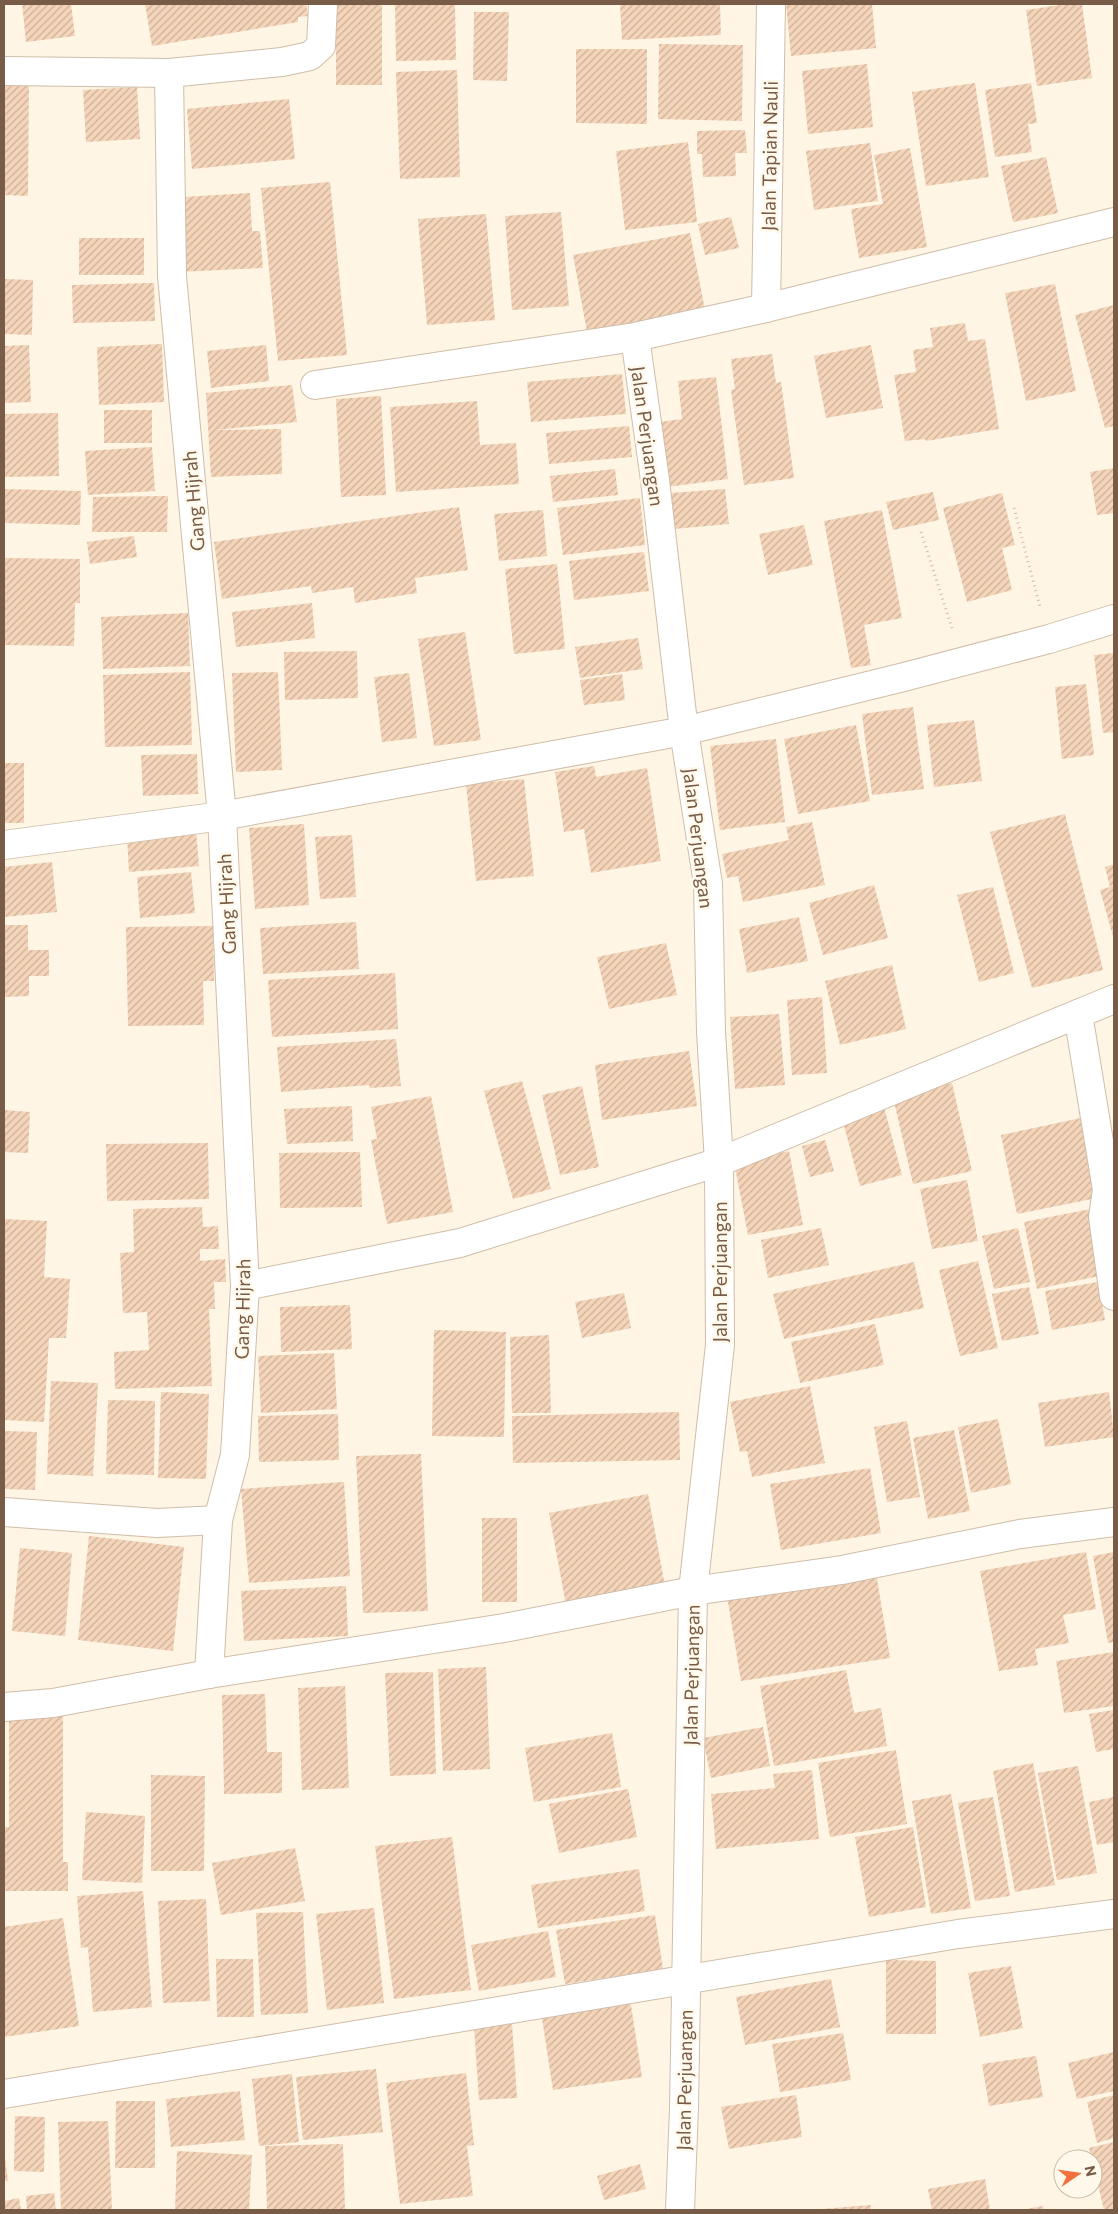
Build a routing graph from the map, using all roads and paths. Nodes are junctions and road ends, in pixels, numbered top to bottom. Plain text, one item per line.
1 (322, 4) edge
2 (771, 4) edge
3 (4, 71) edge
4 (170, 73) junction
5 (1114, 222) edge
6 (766, 308) junction
7 (635, 337) junction
8 (315, 385) dead end
9 (1014, 508) dead end
10 (920, 532) dead end
11 (1114, 619) edge
12 (1048, 639) junction
13 (962, 660) junction
14 (684, 731) junction
15 (222, 816) junction
16 (4, 845) edge
17 (1114, 999) edge
18 (1078, 1014) junction
19 (719, 1162) junction
20 (1111, 1189) edge
21 (245, 1286) junction
22 (1114, 1296) edge
23 (4, 1512) edge
24 (218, 1520) junction
25 (1114, 1522) edge
26 (693, 1591) junction
27 (209, 1674) junction
28 (4, 1707) edge
29 (1114, 1914) edge
30 (686, 1981) junction
31 (4, 2094) edge
32 (680, 2210) edge

1 - 4 street
2 - 6 street, Jalan Tapian Nauli
3 - 4 street
4 - 15 street, Gang Hijrah
5 - 6 street
6 - 7 street
7 - 8 street
7 - 14 street, Jalan Perjuangan
9 - 12 path
10 - 13 path
11 - 12 street
12 - 13 street
13 - 14 street
14 - 15 street
14 - 19 street, Jalan Perjuangan
15 - 16 street
15 - 21 street, Gang Hijrah
17 - 18 street
18 - 19 street
18 - 20 street
19 - 21 street
19 - 26 street, Jalan Perjuangan
20 - 22 street
21 - 24 street, Gang Hijrah
23 - 24 street
24 - 27 street, Gang Hijrah
25 - 26 street
26 - 27 street
26 - 30 street, Jalan Perjuangan
27 - 28 street
29 - 30 street
30 - 31 street
30 - 32 street, Jalan Perjuangan

